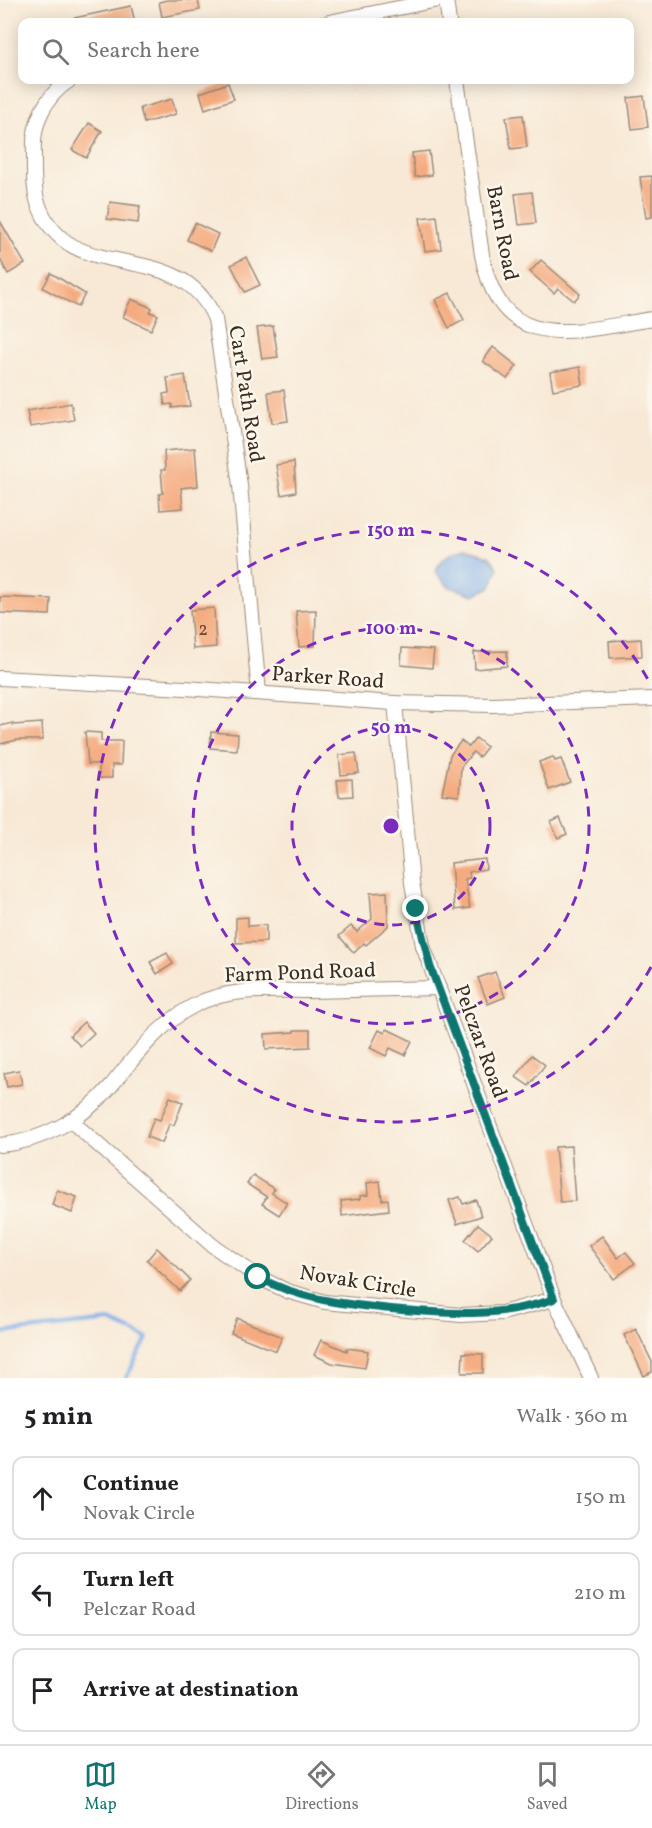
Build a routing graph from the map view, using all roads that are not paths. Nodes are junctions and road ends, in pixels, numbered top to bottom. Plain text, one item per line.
1 (438, 0) edge
2 (446, 0) edge
3 (349, 18) edge
4 (448, 18) edge
5 (65, 84) edge
6 (458, 84) edge
7 (652, 319) edge
8 (0, 678) edge
9 (259, 693) junction
10 (652, 699) edge
11 (395, 703) junction
12 (439, 988) junction
13 (70, 1120) junction
14 (0, 1145) edge
15 (554, 1299) junction
16 (591, 1378) edge

1 - 3 street
2 - 4 street
5 - 9 street, Cart Path Road
6 - 7 street, Barn Road
8 - 9 street, Parker Road
9 - 11 street, Parker Road
10 - 11 street, Parker Road
11 - 12 street, Pelczar Road
12 - 13 street, Farm Pond Road
12 - 15 street, Pelczar Road
13 - 14 street, Farm Pond Road
13 - 15 street, Novak Circle
15 - 16 street, Pelczar Road

